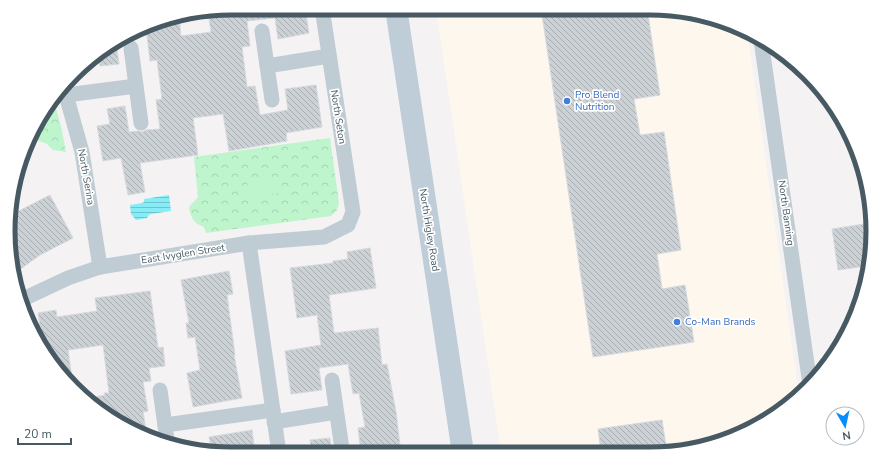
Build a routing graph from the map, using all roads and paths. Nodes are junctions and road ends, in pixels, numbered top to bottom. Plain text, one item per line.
1 (323, 15) edge
2 (397, 15) edge
3 (262, 31) dead end
4 (762, 46) edge
5 (131, 48) dead end
6 (329, 56) junction
7 (267, 66) junction
8 (136, 86) junction
9 (67, 92) edge
10 (65, 93) edge
11 (272, 100) dead end
12 (141, 123) dead end
13 (348, 225) joint
14 (249, 243) junction
15 (100, 267) junction
16 (25, 298) edge
17 (809, 377) edge
18 (332, 380) dead end
19 (160, 390) dead end
20 (336, 412) junction
21 (273, 416) junction
22 (165, 425) junction
23 (167, 437) edge
24 (278, 447) edge
25 (342, 447) edge
26 (462, 447) edge

1 - 6 street, North Seton
2 - 26 main road, North Higley Road
3 - 7 street
4 - 17 street, North Banning
5 - 8 street
6 - 7 street
6 - 13 street, North Seton
7 - 11 street
8 - 9 street
8 - 12 street
10 - 15 street, North Serina
13 - 14 street, East Ivyglen Street
14 - 15 street, East Ivyglen Street
14 - 21 street
15 - 16 street, East Ivyglen Street
18 - 20 street
19 - 22 street
20 - 21 street
20 - 25 street
21 - 22 street
21 - 24 street
22 - 23 street

